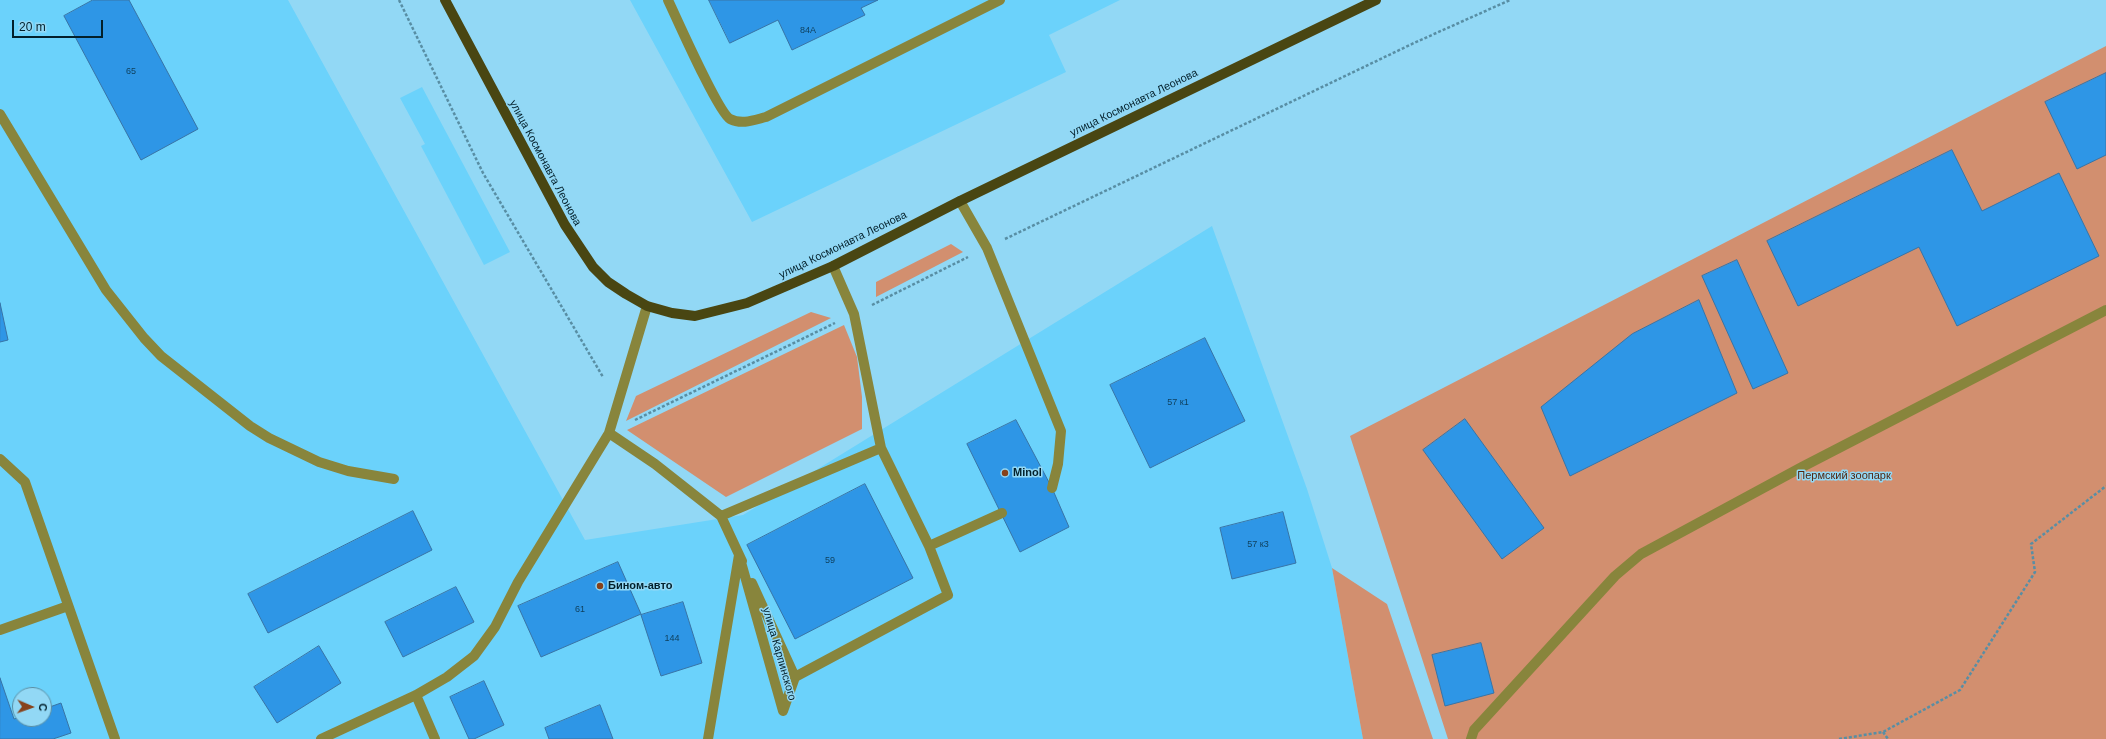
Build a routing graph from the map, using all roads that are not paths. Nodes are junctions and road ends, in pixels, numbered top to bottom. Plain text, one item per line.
1 (445, 0) edge
2 (668, 0) edge
3 (1000, 0) edge
4 (1376, 0) edge
5 (1362, 3) edge
6 (0, 114) edge
7 (960, 201) junction
8 (833, 266) junction
9 (647, 306) junction
10 (2106, 310) edge
11 (609, 433) junction
12 (881, 448) junction
13 (0, 459) edge
14 (394, 479) dead end
15 (1052, 488) dead end
16 (1002, 513) dead end
17 (721, 516) junction
18 (929, 546) junction
19 (739, 555) junction
20 (68, 606) junction
21 (0, 630) edge
22 (795, 677) junction
23 (416, 695) junction
24 (115, 739) edge
25 (321, 739) edge
26 (435, 739) edge
27 (708, 739) edge
28 (1471, 739) edge

1 - 9 main road, улица Космонавта Леонова
2 - 3 lane
4 - 5 main road, улица Космонавта Леонова
5 - 7 main road, улица Космонавта Леонова
6 - 14 lane
7 - 8 main road, улица Космонавта Леонова
7 - 15 lane
8 - 9 main road, улица Космонавта Леонова
8 - 12 lane
9 - 11 lane
10 - 28 lane
11 - 17 lane
11 - 23 lane
12 - 17 lane
12 - 18 lane
13 - 20 lane
16 - 18 lane
17 - 19 lane
18 - 22 lane, улица Карпинского
19 - 22 lane
19 - 22 lane, улица Карпинского
19 - 27 lane
20 - 21 lane
20 - 24 lane
23 - 25 lane
23 - 26 lane

